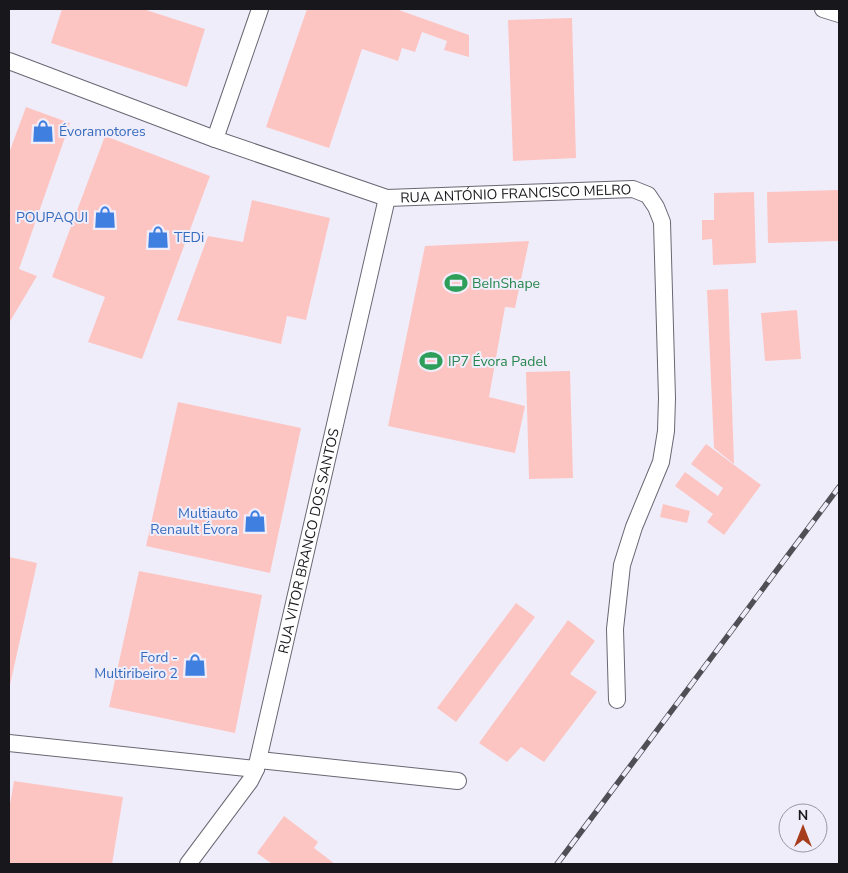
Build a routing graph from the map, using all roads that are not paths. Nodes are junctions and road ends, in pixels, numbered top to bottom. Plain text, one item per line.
1 (260, 9) edge
2 (823, 9) edge
3 (839, 14) edge
4 (9, 61) edge
5 (216, 139) junction
6 (387, 198) junction
7 (617, 700) dead end
8 (9, 743) edge
9 (258, 764) junction
10 (458, 781) dead end
11 (188, 864) edge

1 - 5 street
2 - 3 street
4 - 5 street, RUA ANTÓNIO FRANCISCO MELRO
5 - 6 street, RUA ANTÓNIO FRANCISCO MELRO
6 - 7 street, RUA ANTÓNIO FRANCISCO MELRO
6 - 9 street, RUA VITOR BRANCO DOS SANTOS
8 - 9 street
9 - 10 street
9 - 11 street, RUA VITOR BRANCO DOS SANTOS

